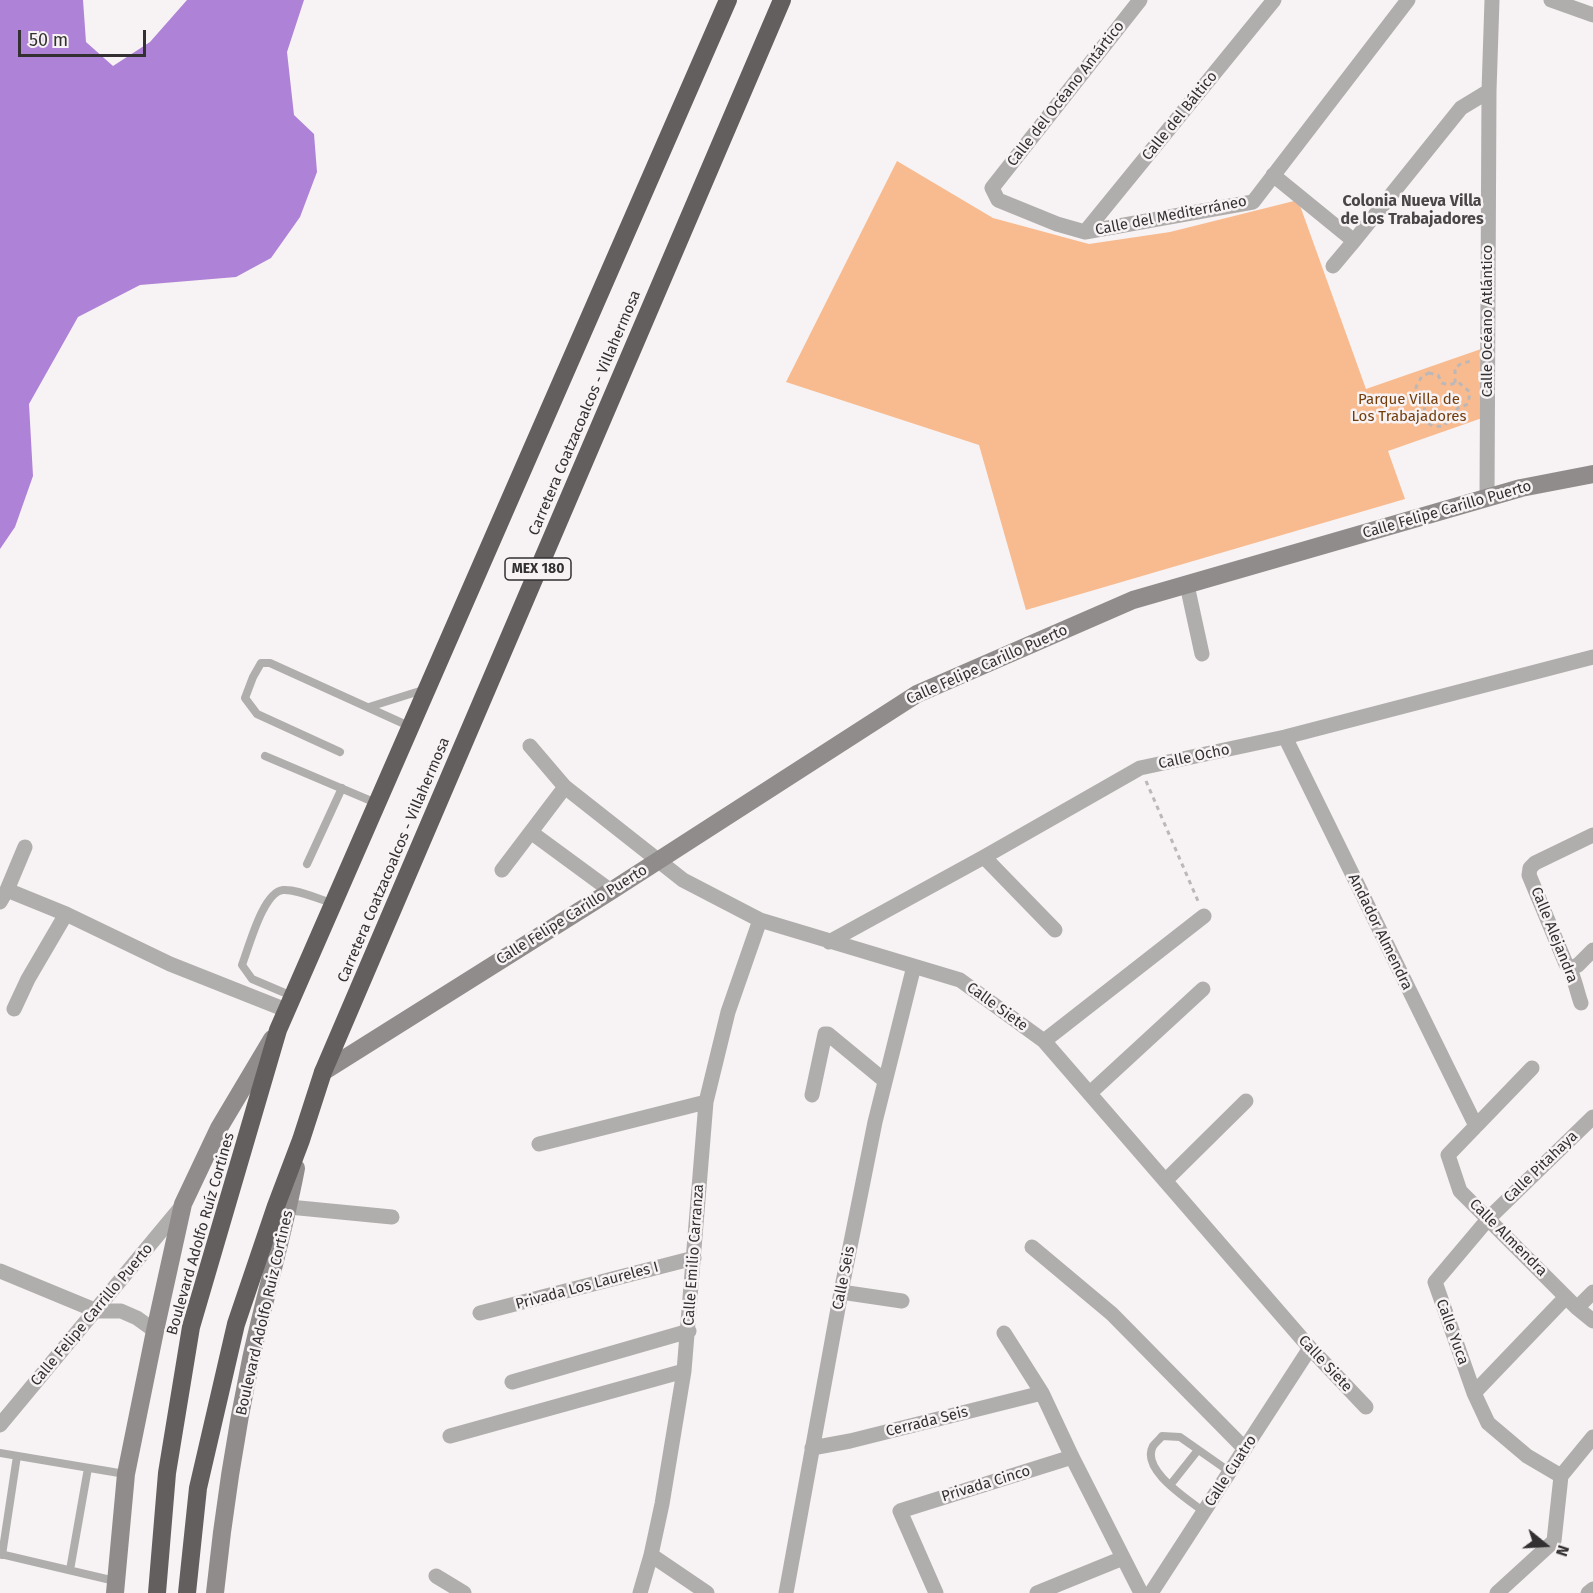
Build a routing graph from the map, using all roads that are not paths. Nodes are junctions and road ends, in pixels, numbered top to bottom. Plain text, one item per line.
1 (728, 0) edge
2 (782, 0) edge
3 (1140, 0) edge
4 (1274, 0) edge
5 (1408, 0) edge
6 (1492, 0) edge
7 (1551, 0) edge
8 (1593, 15) edge
9 (1489, 92) junction
10 (1273, 176) junction
11 (992, 188) joint
12 (1085, 232) junction
13 (1354, 241) junction
14 (1333, 266) dead end
15 (1593, 474) edge
16 (1487, 498) junction
17 (1187, 585) junction
18 (1202, 654) dead end
19 (1593, 657) edge
20 (427, 689) junction
21 (369, 707) junction
22 (411, 727) junction
23 (1284, 738) junction
24 (530, 746) dead end
25 (340, 752) dead end
26 (265, 756) dead end
27 (565, 787) junction
28 (342, 788) junction
29 (377, 803) junction
30 (532, 833) junction
31 (1593, 834) edge
32 (25, 847) dead end
33 (984, 857) junction
34 (659, 860) junction
35 (307, 864) dead end
36 (502, 870) dead end
37 (611, 891) junction
38 (4, 896) edge
39 (333, 904) junction
40 (66, 914) junction
41 (1204, 916) road end
42 (760, 920) junction
43 (1055, 930) dead end
44 (829, 942) junction
45 (1593, 950) edge
46 (914, 966) junction
47 (1571, 968) junction
48 (1203, 989) dead end
49 (289, 1003) junction
50 (1581, 1003) dead end
51 (14, 1009) dead end
52 (278, 1030) junction
53 (1044, 1041) junction
54 (1532, 1068) dead end
55 (322, 1072) junction
56 (885, 1082) junction
57 (1090, 1093) junction
58 (812, 1095) dead end
59 (1245, 1101) dead end
60 (706, 1102) junction
61 (1593, 1117) edge
62 (1476, 1126) junction
63 (301, 1140) junction
64 (539, 1144) dead end
65 (1165, 1181) junction
66 (183, 1204) junction
67 (289, 1207) junction
68 (392, 1217) dead end
69 (1489, 1218) junction
70 (1032, 1247) dead end
71 (694, 1258) junction
72 (0, 1271) edge
73 (841, 1292) junction
74 (1593, 1292) edge
75 (902, 1301) dead end
76 (1572, 1302) junction
77 (97, 1311) junction
78 (480, 1314) dead end
79 (1593, 1321) edge
80 (155, 1331) junction
81 (689, 1331) junction
82 (1004, 1332) dead end
83 (1310, 1348) junction
84 (684, 1371) junction
85 (512, 1382) dead end
86 (1042, 1393) junction
87 (1474, 1394) junction
88 (1366, 1407) dead end
89 (0, 1425) edge
90 (450, 1436) dead end
91 (1593, 1437) edge
92 (812, 1448) junction
93 (1198, 1449) junction
94 (1245, 1449) junction
95 (0, 1453) edge
96 (17, 1456) junction
97 (1072, 1457) junction
98 (88, 1468) junction
99 (1230, 1472) junction
100 (126, 1474) junction
101 (1561, 1476) junction
102 (1171, 1484) junction
103 (1204, 1512) junction
104 (1, 1554) edge
105 (651, 1555) junction
106 (1123, 1558) junction
107 (70, 1570) junction
108 (436, 1576) dead end
109 (116, 1587) edge
110 (1593, 1588) edge
111 (157, 1593) edge
112 (187, 1593) edge
113 (215, 1593) edge
114 (464, 1593) edge
115 (640, 1593) edge
116 (707, 1593) edge
117 (786, 1593) edge
118 (936, 1593) edge
119 (1037, 1593) edge
120 (1141, 1593) edge
121 (1151, 1593) edge
122 (1497, 1593) edge
123 (1588, 1593) edge

1 - 20 highway, MEX 180
2 - 55 highway, Carretera Coatzacoalcos - Villahermosa / MEX 180
3 - 11 street, Calle del Océano Antártico
4 - 12 street, Calle del Báltico
5 - 10 street, Calle del Mediterráneo
6 - 9 street, Calle Océano Atlántico
7 - 8 street
9 - 13 street
9 - 16 street, Calle Océano Atlántico
10 - 12 street, Calle del Mediterráneo
10 - 13 street
11 - 12 street, Calle del Mediterráneo
13 - 14 street
15 - 16 street, Calle Felipe Carillo Puerto
16 - 17 street, Calle Felipe Carillo Puerto
17 - 18 street
17 - 34 street, Calle Felipe Carillo Puerto
19 - 23 street, Calle Ocho
20 - 21 lane
20 - 22 highway, MEX 180
21 - 22 lane
21 - 25 lane
22 - 29 highway, MEX 180
23 - 33 street, Calle Ocho
23 - 62 street, Andador Almendra
24 - 27 street, Calle Siete
26 - 28 lane
27 - 30 street
27 - 34 street, Calle Siete
28 - 29 lane
28 - 35 lane
29 - 39 highway, MEX 180
30 - 36 street
30 - 37 street
31 - 47 street, Calle Alejandra
32 - 38 street
33 - 43 street
33 - 44 street, Calle Ocho
34 - 37 street, Calle Felipe Carillo Puerto
34 - 42 street, Calle Siete
37 - 55 street, Calle Felipe Carillo Puerto
38 - 40 street
39 - 49 highway, MEX 180
39 - 49 lane
40 - 49 street
40 - 51 street
41 - 53 street
42 - 44 street, Calle Siete
42 - 60 street, Calle Emilio Carranza
44 - 46 street, Calle Siete
45 - 47 street
46 - 53 street, Calle Siete
46 - 56 street, Calle Seis
47 - 50 street, Calle Alejandra
48 - 57 street
49 - 52 highway, MEX 180
52 - 66 street
52 - 111 highway, Boulevard Adolfo Ruíz Cortines
53 - 57 street, Calle Siete
54 - 62 street, Calle Almendra
55 - 63 highway, Carretera Coatzacoalcos - Villahermosa / MEX 180
56 - 58 street
56 - 73 street, Calle Seis
57 - 65 street, Calle Siete
59 - 65 street
60 - 64 street
60 - 71 street, Calle Emilio Carranza
61 - 69 street, Calle Pitahaya
62 - 69 street, Calle Almendra
63 - 67 street, Boulevard Adolfo Ruiz Cortines
63 - 112 highway
65 - 83 street, Calle Siete
66 - 77 street, Calle Felipe Carrillo Puerto
66 - 80 street
67 - 68 street
67 - 113 street, Boulevard Adolfo Ruiz Cortines
69 - 76 street, Calle Almendra
69 - 87 street, Calle Yuca
70 - 94 street
71 - 78 street, Privada Los Laureles I
71 - 81 street, Calle Emilio Carranza
72 - 77 street
73 - 75 street
73 - 92 street, Calle Seis
74 - 76 street
76 - 79 street, Calle Almendra
76 - 87 street
77 - 80 street
77 - 89 street, Calle Felipe Carrillo Puerto
80 - 100 street
81 - 84 street, Calle Emilio Carranza
81 - 85 street
82 - 86 street
83 - 88 street, Calle Siete
83 - 94 street, Calle Cuatro
84 - 90 street
84 - 105 street, Calle Emilio Carranza
86 - 92 street, Cerrada Seis
86 - 97 street
87 - 101 street
91 - 101 street
92 - 117 street, Calle Seis
93 - 99 lane
93 - 102 lane
93 - 102 lane
94 - 99 street, Calle Cuatro
95 - 96 lane
96 - 98 lane
96 - 104 lane
97 - 106 street
97 - 118 street, Privada Cinco
98 - 100 lane
98 - 107 lane
99 - 103 street, Calle Cuatro
100 - 109 street
101 - 122 street
102 - 103 lane
103 - 121 street, Calle Cuatro
104 - 107 lane
105 - 115 street, Calle Emilio Carranza
105 - 116 street
106 - 119 street
106 - 120 street
107 - 109 lane
108 - 114 street
110 - 123 street

